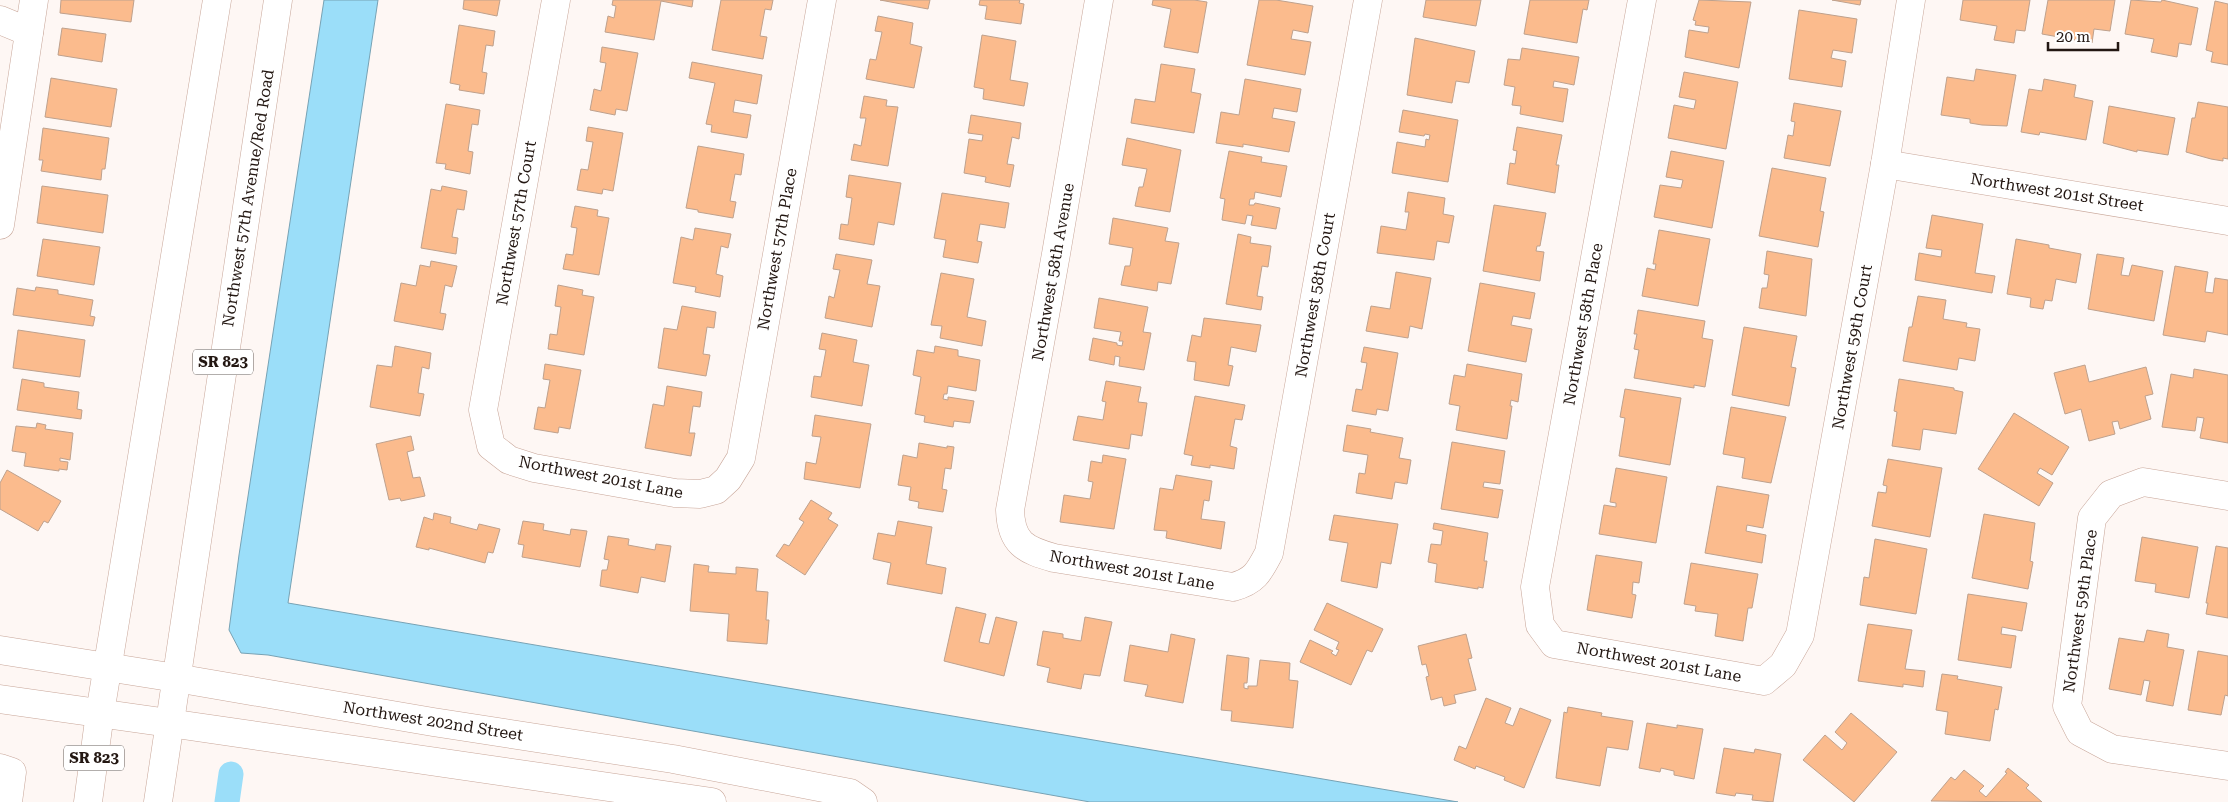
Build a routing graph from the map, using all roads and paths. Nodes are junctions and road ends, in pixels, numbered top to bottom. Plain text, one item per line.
1 (34, 0) edge
2 (216, 0) edge
3 (278, 0) edge
4 (556, 0) edge
5 (822, 0) edge
6 (1099, 0) edge
7 (1368, 0) edge
8 (1642, 0) edge
9 (1911, 0) edge
10 (0, 20) edge
11 (29, 32) junction
12 (1885, 164) junction
13 (2228, 221) edge
14 (0, 225) edge
15 (491, 446) joint
16 (716, 490) joint
17 (2228, 496) edge
18 (1020, 542) joint
19 (1248, 583) joint
20 (1554, 644) joint
21 (0, 650) edge
22 (107, 667) junction
23 (176, 678) junction
24 (1764, 681) joint
25 (0, 699) edge
26 (100, 713) junction
27 (169, 723) junction
28 (2228, 766) edge
29 (6, 770) edge
30 (8, 802) edge
31 (88, 802) edge
32 (158, 802) edge
33 (712, 802) edge
34 (863, 802) edge

1 - 11 street
2 - 22 street, SR 823
3 - 23 street, Northwest 57th Avenue/Red Road / SR 823
4 - 15 street, Northwest 57th Court
5 - 16 street, Northwest 57th Place
6 - 18 street, Northwest 58th Avenue
7 - 19 street, Northwest 58th Court
8 - 20 street, Northwest 58th Place
9 - 12 street, Northwest 59th Court
10 - 11 street
11 - 14 street
12 - 13 street, Northwest 201st Street
12 - 24 street, Northwest 59th Court
15 - 16 street, Northwest 201st Lane
17 - 28 street, Northwest 59th Place
18 - 19 street, Northwest 201st Lane
20 - 24 street, Northwest 201st Lane
21 - 22 street, Northwest 202nd Street
22 - 23 street, Northwest 202nd Street
22 - 26 street, SR 823
23 - 27 street, Northwest 57th Avenue/Red Road / SR 823
23 - 34 street, Northwest 202nd Street
25 - 26 street
26 - 27 street
26 - 31 street, SR 823
27 - 32 street, SR 823
27 - 33 street
29 - 30 street

